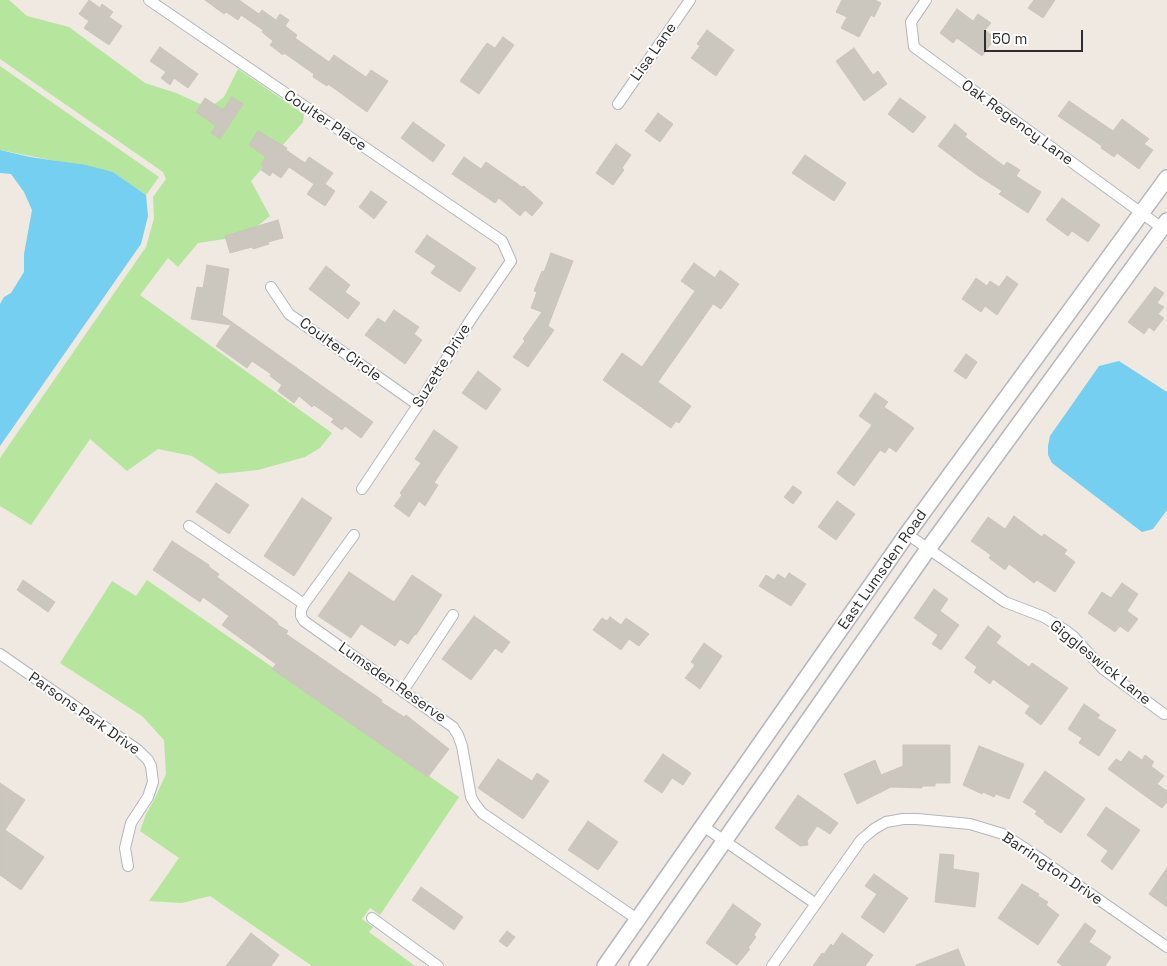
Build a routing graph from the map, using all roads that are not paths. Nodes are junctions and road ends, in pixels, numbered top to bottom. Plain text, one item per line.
1 (690, 0) edge
2 (926, 0) edge
3 (156, 2) edge
4 (618, 104) dead end
5 (1167, 178) edge
6 (1142, 214) junction
7 (1165, 225) edge
8 (502, 241) joint
9 (271, 287) dead end
10 (418, 405) junction
11 (362, 489) dead end
12 (189, 526) dead end
13 (908, 534) junction
14 (354, 535) dead end
15 (928, 549) junction
16 (304, 604) junction
17 (453, 615) dead end
18 (0, 654) edge
19 (403, 691) junction
20 (1164, 714) dead end
21 (703, 826) junction
22 (724, 840) junction
23 (128, 866) dead end
24 (816, 904) junction
25 (372, 918) dead end
26 (637, 919) junction
27 (1167, 947) edge
28 (438, 966) edge
29 (605, 966) edge
30 (637, 966) edge
31 (772, 966) edge

1 - 4 street, Lisa Lane
2 - 6 street, Oak Regency Lane
3 - 8 street, Coulter Place
5 - 6 main road, East Lumsden Road
6 - 7 street, Oak Regency Lane
6 - 13 main road, East Lumsden Road
7 - 15 main road, East Lumsden Road
8 - 10 street, Suzette Drive
9 - 10 street, Coulter Circle
10 - 11 street, Suzette Drive
12 - 16 street
13 - 15 street, Giggleswick Lane
13 - 21 main road, East Lumsden Road
14 - 16 street
15 - 20 street, Giggleswick Lane
15 - 22 main road, East Lumsden Road
16 - 19 street, Lumsden Reserve
17 - 19 street
18 - 23 street, Parsons Park Drive
19 - 26 street, Lumsden Reserve
21 - 22 street
21 - 26 main road, East Lumsden Road
22 - 24 street
22 - 30 main road, East Lumsden Road
24 - 27 street, Barrington Drive
24 - 31 street, Barrington Drive
25 - 28 street
26 - 29 main road, East Lumsden Road

